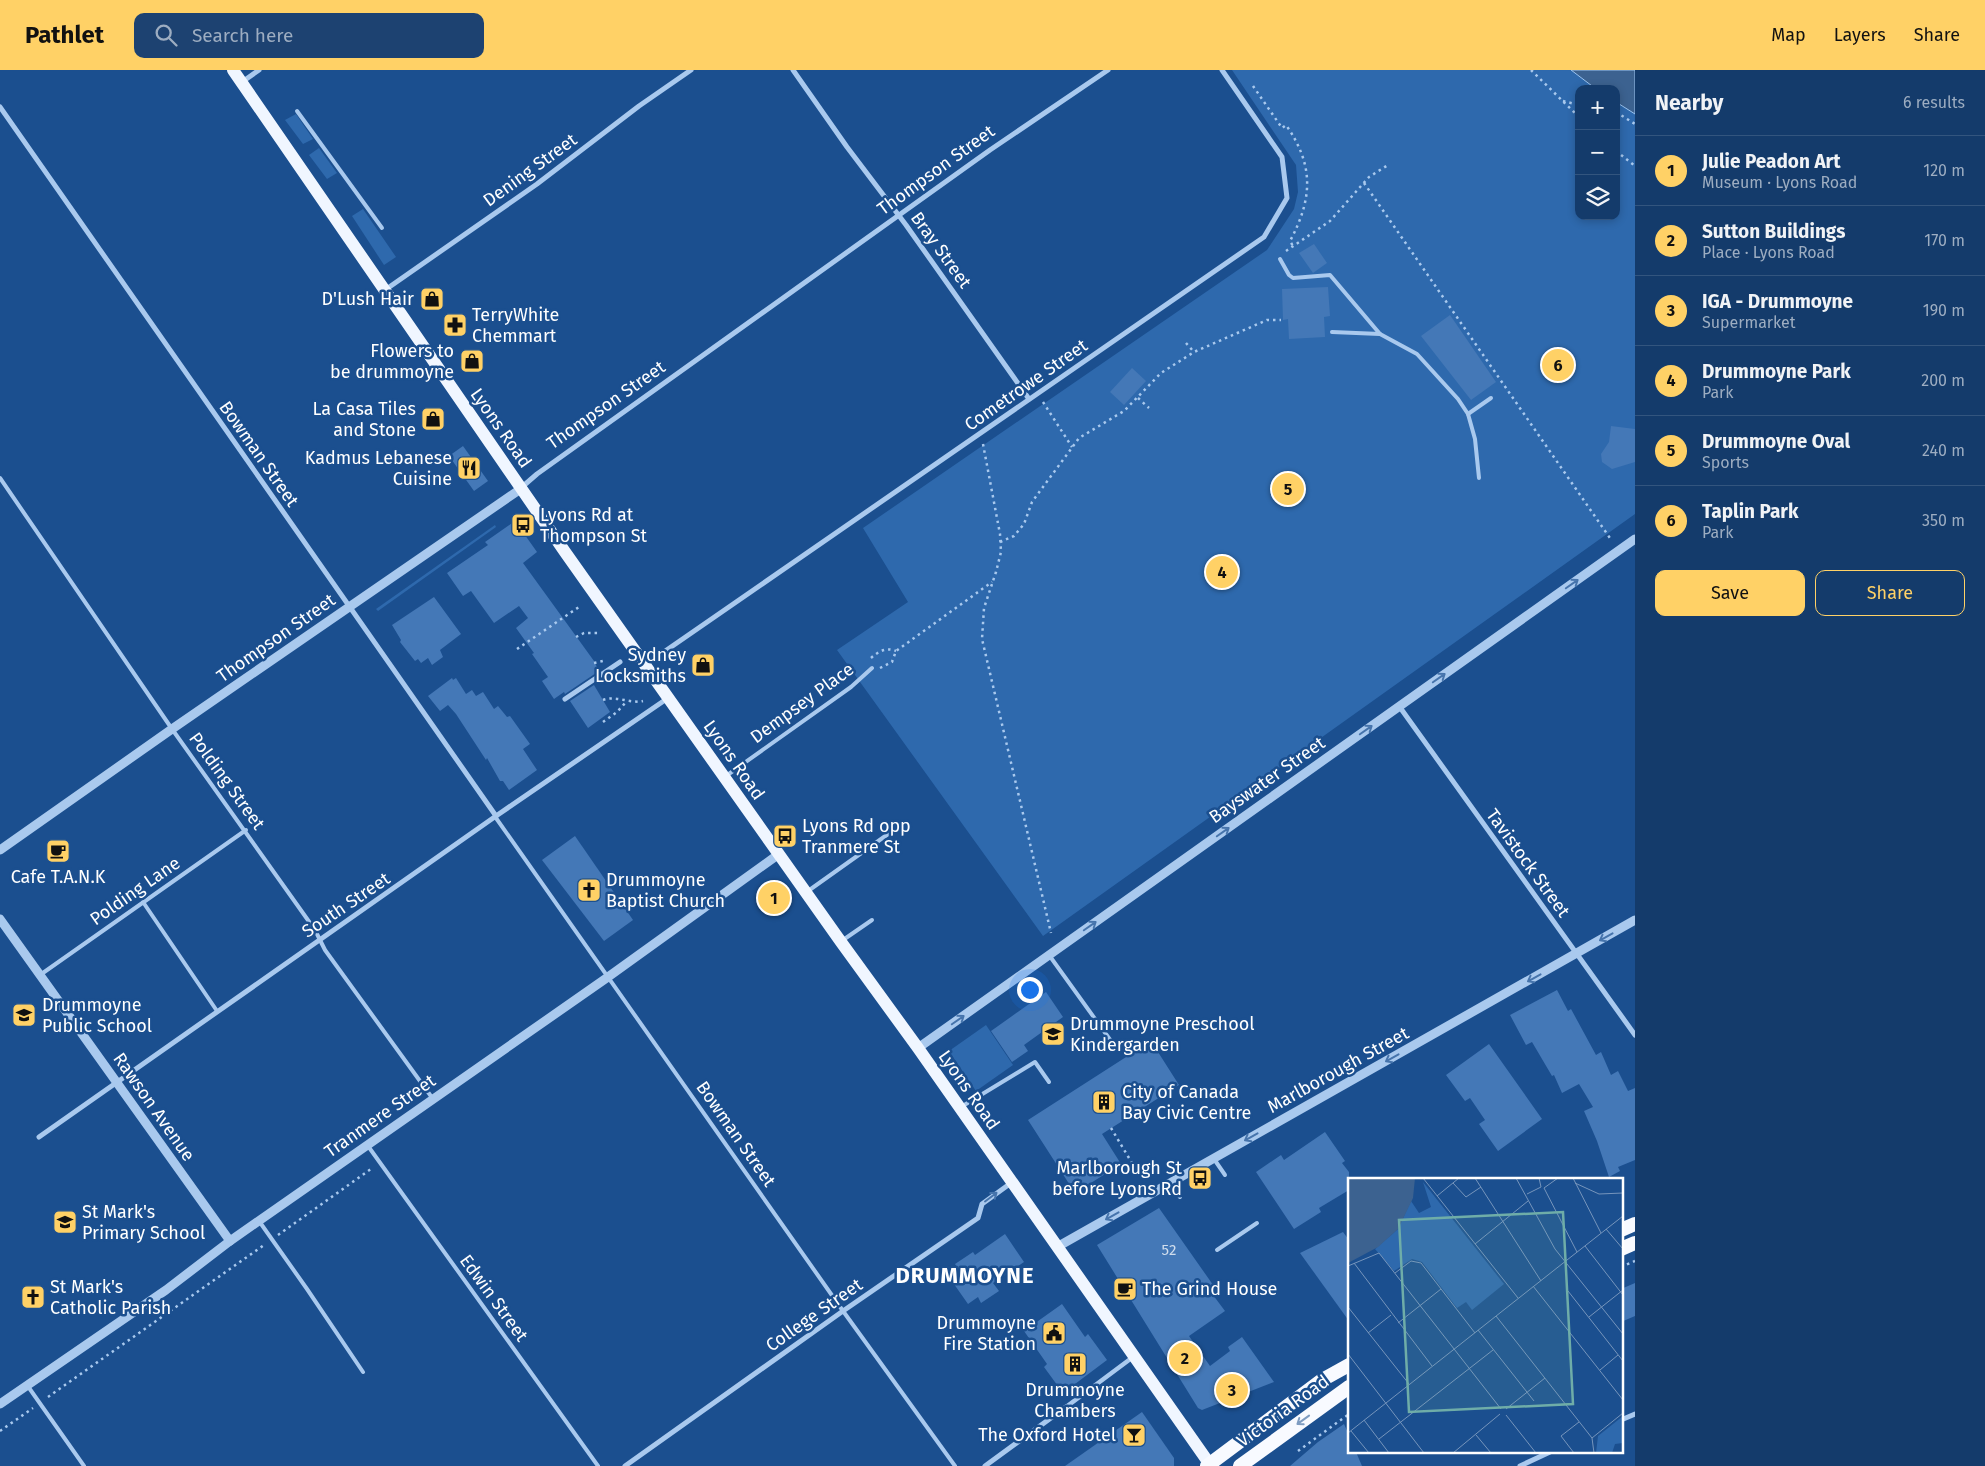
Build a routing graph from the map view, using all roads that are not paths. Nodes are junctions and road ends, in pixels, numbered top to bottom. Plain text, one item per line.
1 (233, 70) edge
2 (259, 70) edge
3 (691, 70) edge
4 (793, 70) edge
5 (1108, 70) edge
6 (1222, 70) edge
7 (242, 82) junction
8 (0, 107) edge
9 (296, 110) dead end
10 (900, 216) junction
11 (382, 228) dead end
12 (1280, 259) dead end
13 (385, 291) junction
14 (1332, 332) dead end
15 (1380, 334) junction
16 (1490, 398) dead end
17 (1029, 399) junction
18 (1468, 414) junction
19 (0, 478) edge
20 (1479, 478) dead end
21 (522, 488) junction
22 (1635, 539) edge
23 (349, 606) junction
24 (620, 662) dead end
25 (645, 665) junction
26 (872, 668) road end
27 (668, 698) junction
28 (566, 699) dead end
29 (1400, 706) junction
30 (172, 728) junction
31 (724, 777) junction
32 (496, 817) junction
33 (898, 827) dead end
34 (246, 830) junction
35 (0, 850) edge
36 (779, 854) junction
37 (806, 893) junction
38 (143, 902) junction
39 (0, 919) edge
40 (872, 920) dead end
41 (1635, 920) edge
42 (320, 940) junction
43 (841, 942) junction
44 (1576, 954) junction
45 (1049, 955) junction
46 (40, 975) junction
47 (608, 977) junction
48 (217, 1011) junction
49 (1635, 1035) edge
50 (918, 1048) junction
51 (1116, 1048) dead end
52 (117, 1082) junction
53 (1049, 1082) dead end
54 (433, 1099) junction
55 (960, 1108) junction
56 (39, 1137) dead end
57 (368, 1146) junction
58 (1214, 1158) junction
59 (1225, 1175) dead end
60 (1012, 1182) junction
61 (1170, 1183) junction
62 (1180, 1197) dead end
63 (259, 1221) junction
64 (1257, 1223) dead end
65 (1635, 1224) edge
66 (1622, 1230) edge
67 (230, 1241) junction
68 (1635, 1243) edge
69 (1057, 1247) junction
70 (1217, 1250) dead end
71 (1622, 1250) edge
72 (843, 1311) junction
73 (1134, 1356) junction
74 (1348, 1366) edge
75 (363, 1372) dead end
76 (27, 1386) junction
77 (1348, 1388) edge
78 (0, 1404) edge
79 (1066, 1407) joint
80 (1635, 1414) edge
81 (1622, 1420) edge
82 (1546, 1454) edge
83 (1209, 1465) edge
84 (84, 1466) edge
85 (598, 1466) edge
86 (625, 1466) edge
87 (955, 1466) edge
88 (984, 1466) edge
89 (1240, 1466) edge
90 (1520, 1466) edge

1 - 7 main road, Lyons Road
2 - 7 street
3 - 13 street, Dening Street
4 - 10 street, Bray Street
5 - 10 street, Thompson Street
6 - 17 street, Cometrowe Street
7 - 13 main road, Lyons Road
8 - 23 street, Bowman Street
9 - 11 lane
10 - 17 street, Bray Street
10 - 21 street, Thompson Street
12 - 15 lane
13 - 21 main road, Lyons Road
14 - 15 lane
15 - 18 lane
16 - 18 lane
17 - 25 street, Cometrowe Street
18 - 20 lane
19 - 30 lane, Polding Street
21 - 23 street, Thompson Street
21 - 25 main road, Lyons Road
29 -> 22 street, Bayswater Street
23 - 30 street, Thompson Street
23 - 32 street, Bowman Street
24 - 28 street
25 - 27 main road, Lyons Road
26 - 31 lane, Dempsey Place
27 - 31 main road, Lyons Road
27 - 32 street, South Street
29 - 44 street, Tavistock Street
45 -> 29 street, Bayswater Street
30 - 34 lane, Polding Street
30 - 35 street, Thompson Street
31 - 36 main road, Lyons Road
32 - 42 street, South Street
32 - 47 lane, Bowman Street
33 - 37 lane
34 - 38 lane, Polding Lane
34 - 42 lane, Polding Street
36 - 37 main road, Lyons Road
36 - 47 street, Tranmere Street
37 - 43 main road, Lyons Road
38 - 46 lane, Polding Lane
38 - 48 lane
39 - 46 street, Rawson Avenue
40 - 43 lane
41 -> 44 street, Marlborough Street
42 - 48 street, South Street
42 - 54 lane, Polding Street
43 - 50 main road, Lyons Road
44 - 49 street, Tavistock Street
44 -> 58 street, Marlborough Street
50 -> 45 street, Bayswater Street
45 - 51 lane
46 - 52 street, Rawson Avenue
47 - 54 street, Tranmere Street
47 - 72 lane, Bowman Street
48 - 52 street, South Street
50 - 55 main road, Lyons Road
52 - 56 street, South Street
52 - 67 street, Rawson Avenue
53 - 55 lane
54 - 57 street, Tranmere Street
55 - 60 main road, Lyons Road
57 - 63 street, Tranmere Street
57 - 85 lane, Edwin Street
58 - 59 lane
58 - 61 street, Marlborough Street
60 - 69 main road, Lyons Road
72 -> 60 street, College Street
61 - 62 lane
61 -> 69 street, Marlborough Street
63 - 67 street, Tranmere Street
63 - 75 lane
64 - 70 lane
65 - 66 highway
67 - 76 street, Tranmere Street
68 - 71 highway
69 - 73 main road, Lyons Road
72 - 86 street, College Street
72 - 87 lane, Bowman Street
73 - 79 street
73 - 83 main road, Lyons Road
74 - 83 highway, Victoria Road
76 - 78 street, Tranmere Street
76 - 84 lane
77 -> 89 highway, Victoria Road
79 - 88 street
80 - 81 street
82 - 90 street

